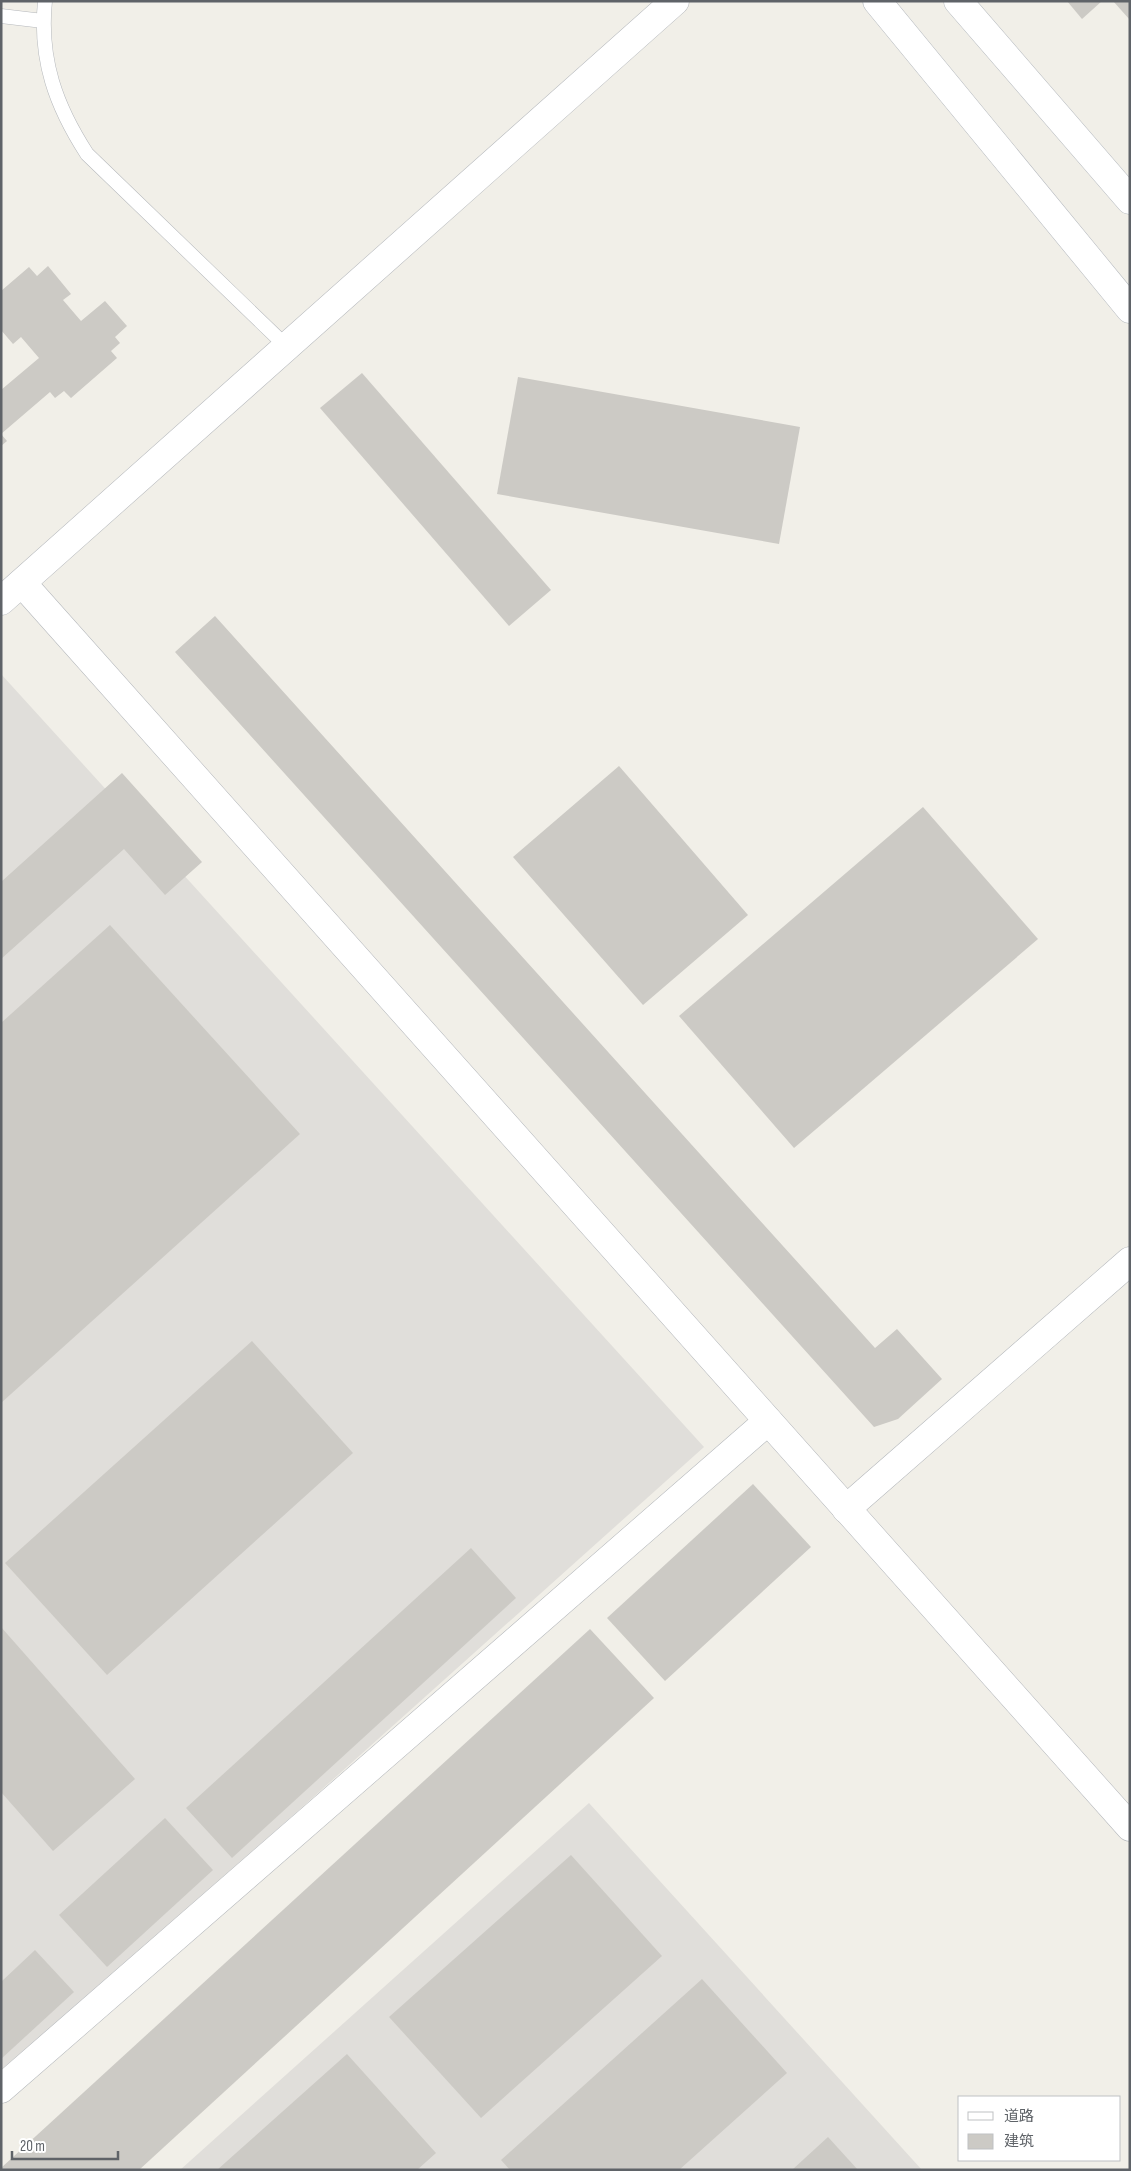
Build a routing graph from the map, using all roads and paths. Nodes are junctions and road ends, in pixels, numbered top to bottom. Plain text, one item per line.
1 (45, 1) edge
2 (675, 1) edge
3 (877, 1) edge
4 (958, 1) edge
5 (1, 16) edge
6 (43, 21) junction
7 (1130, 200) edge
8 (1130, 309) edge
9 (287, 346) junction
10 (22, 583) junction
11 (1, 601) edge
12 (1130, 1261) edge
13 (768, 1421) junction
14 (846, 1509) junction
15 (1130, 1827) edge
16 (1, 2089) edge

1 - 6 lane
2 - 9 street
3 - 8 street
4 - 7 street
5 - 6 lane
6 - 9 lane
9 - 10 street
10 - 11 street
10 - 13 street
12 - 14 street
13 - 14 street
13 - 16 street
14 - 15 street

